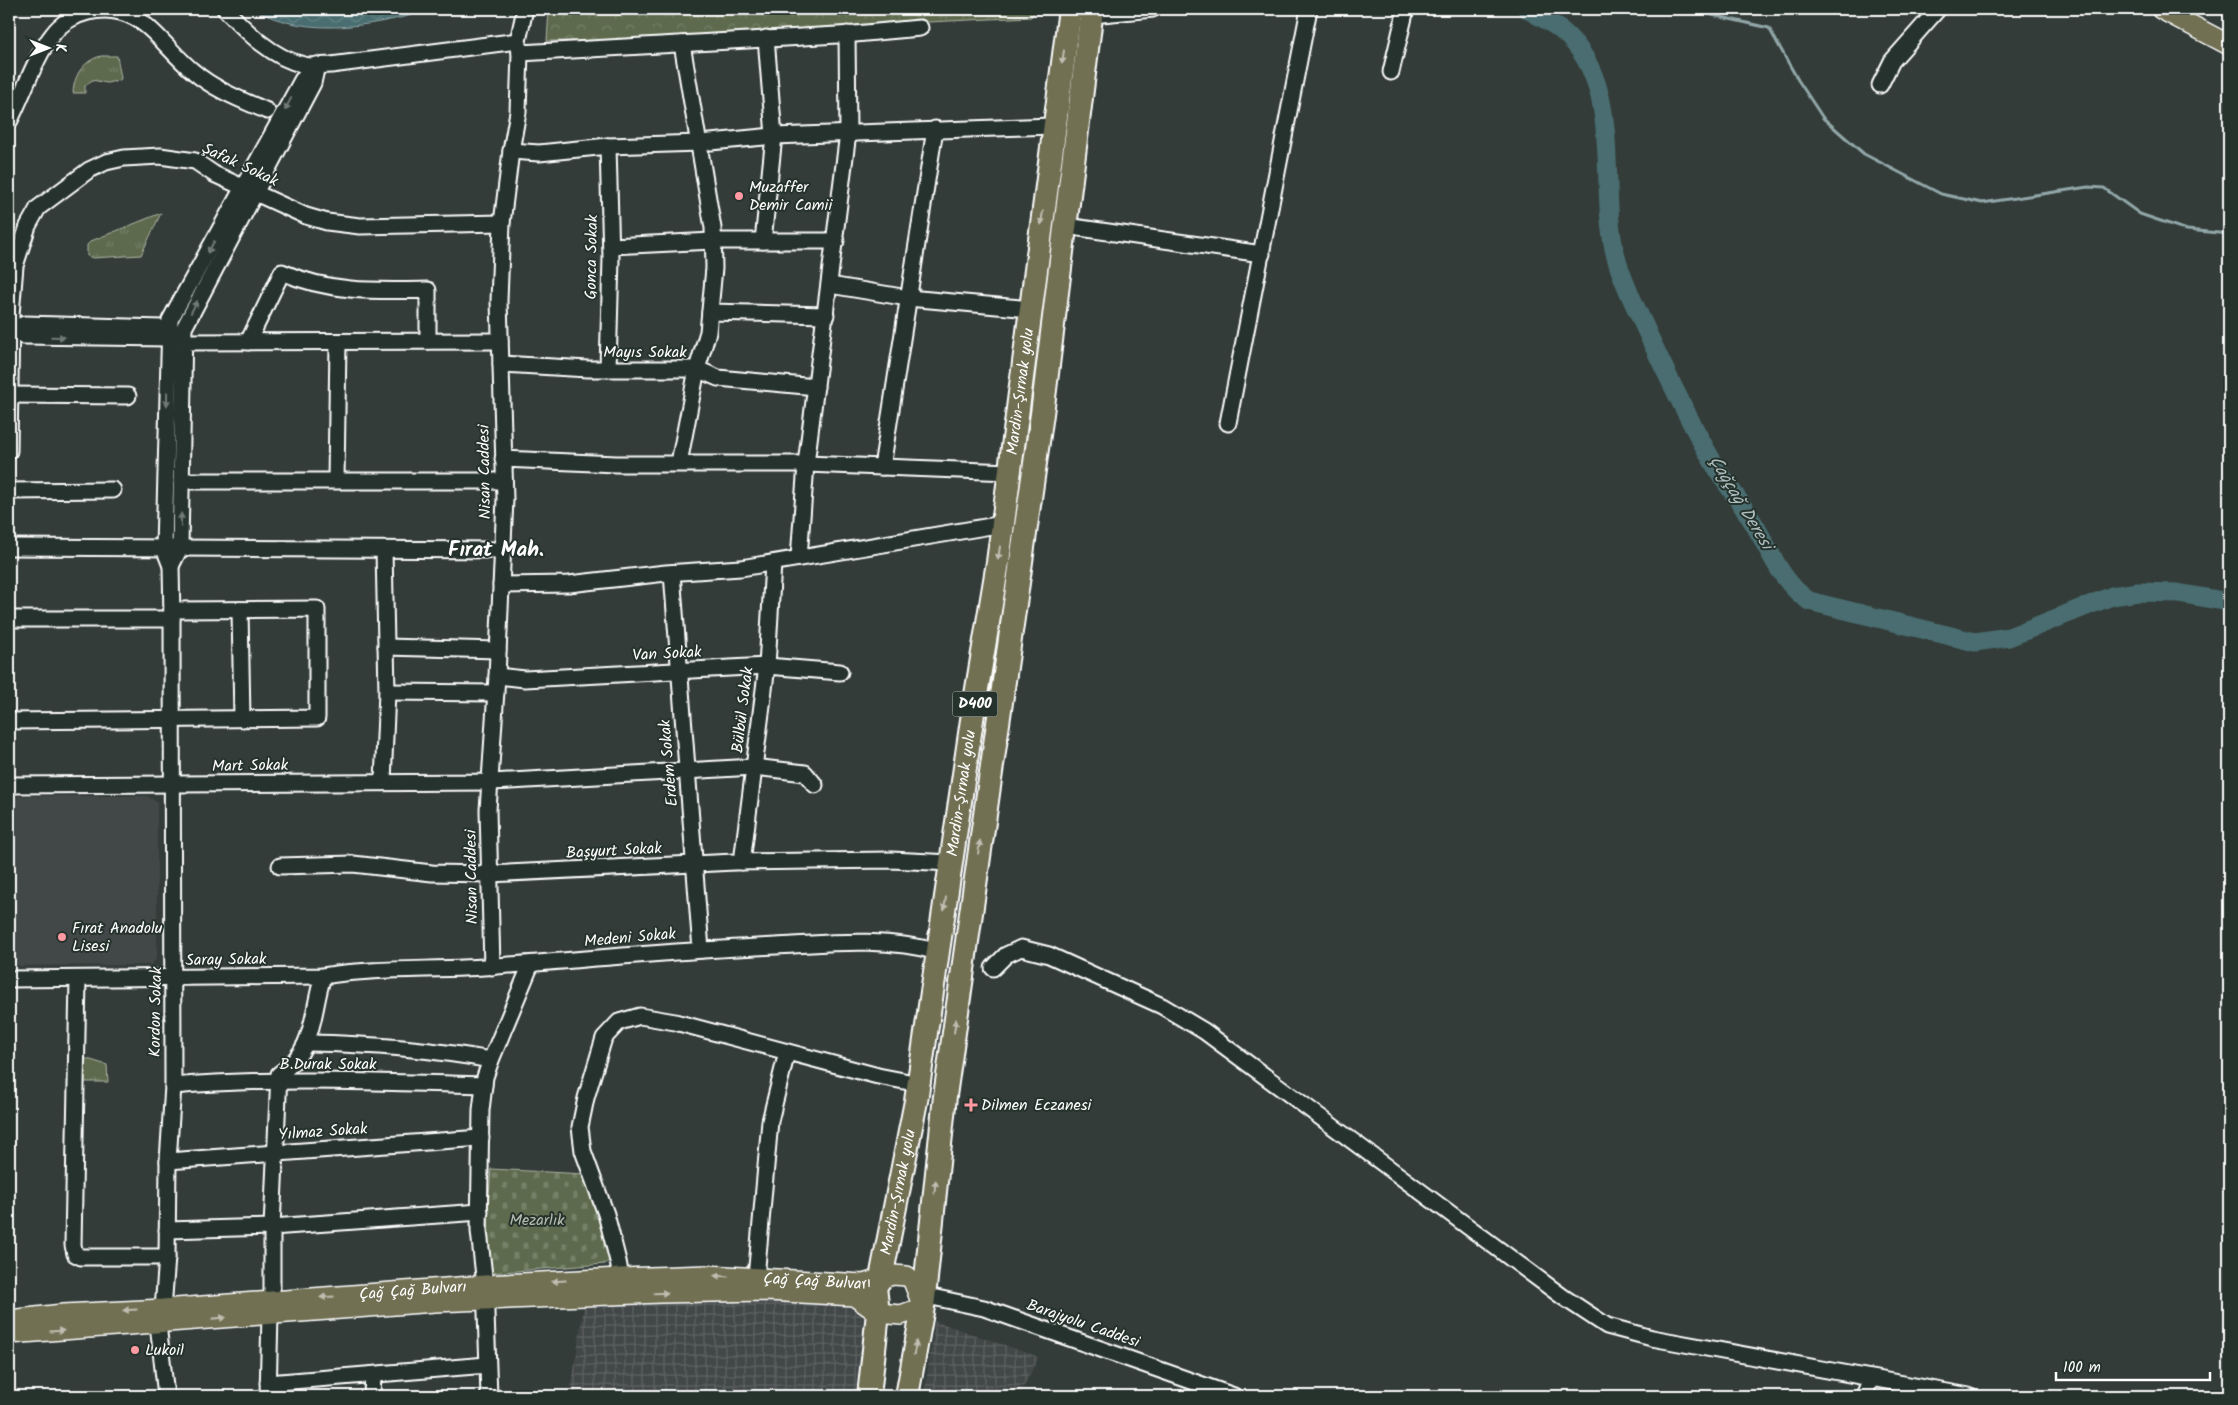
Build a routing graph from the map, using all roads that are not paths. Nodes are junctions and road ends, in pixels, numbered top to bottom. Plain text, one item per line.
1 (225, 9) edge
2 (1154, 9) edge
3 (1309, 9) edge
4 (1406, 9) edge
5 (1938, 9) edge
6 (2161, 9) edge
7 (1085, 11) edge
8 (523, 16) edge
9 (920, 28) dead end
10 (847, 34) junction
11 (766, 38) junction
12 (682, 44) junction
13 (2229, 45) edge
14 (519, 47) junction
15 (317, 66) junction
16 (1391, 72) dead end
17 (1880, 85) dead end
18 (267, 111) dead end
19 (9, 122) edge
20 (1054, 126) junction
21 (935, 129) junction
22 (848, 133) junction
23 (774, 136) junction
24 (700, 143) junction
25 (608, 146) junction
26 (511, 151) junction
27 (250, 189) junction
28 (502, 223) junction
29 (1066, 226) junction
30 (713, 241) junction
31 (763, 241) junction
32 (836, 241) junction
33 (611, 246) junction
34 (1262, 254) junction
35 (830, 286) junction
36 (908, 298) junction
37 (1031, 309) junction
38 (710, 312) junction
39 (826, 315) junction
40 (10, 330) edge
41 (176, 334) junction
42 (428, 341) junction
43 (500, 341) junction
44 (248, 342) junction
45 (338, 342) junction
46 (501, 364) junction
47 (608, 369) junction
48 (697, 369) junction
49 (816, 387) junction
50 (10, 395) edge
51 (128, 396) dead end
52 (1228, 423) dead end
53 (9, 451) edge
54 (503, 459) junction
55 (678, 463) junction
56 (806, 464) junction
57 (882, 467) junction
58 (1010, 472) junction
59 (336, 480) junction
60 (181, 481) junction
61 (504, 481) junction
62 (113, 490) dead end
63 (9, 491) edge
64 (1003, 524) junction
65 (9, 548) edge
66 (164, 548) junction
67 (180, 548) junction
68 (384, 550) junction
69 (502, 550) junction
70 (799, 558) junction
71 (773, 563) junction
72 (170, 566) junction
73 (672, 573) junction
74 (501, 585) junction
75 (240, 610) junction
76 (172, 614) junction
77 (9, 619) edge
78 (386, 646) junction
79 (498, 650) junction
80 (767, 666) junction
81 (678, 671) junction
82 (840, 672) dead end
83 (497, 676) junction
84 (387, 692) junction
85 (496, 693) junction
86 (172, 719) junction
87 (242, 719) junction
88 (9, 721) edge
89 (754, 766) junction
90 (687, 770) junction
91 (383, 781) junction
92 (492, 782) junction
93 (9, 785) edge
94 (174, 785) junction
95 (815, 785) dead end
96 (742, 862) junction
97 (951, 863) junction
98 (694, 865) junction
99 (280, 866) dead end
100 (489, 874) junction
101 (701, 950) junction
102 (938, 952) junction
103 (531, 964) junction
104 (492, 967) junction
105 (993, 968) dead end
106 (323, 976) junction
107 (174, 978) junction
108 (9, 979) edge
109 (78, 979) junction
110 (308, 1043) junction
111 (786, 1052) junction
112 (491, 1060) junction
113 (278, 1081) junction
114 (919, 1084) junction
115 (484, 1085) junction
116 (173, 1086) junction
117 (481, 1138) junction
118 (275, 1152) junction
119 (168, 1161) junction
120 (480, 1212) junction
121 (272, 1227) junction
122 (167, 1230) junction
123 (167, 1257) junction
124 (756, 1278) junction
125 (881, 1278) junction
126 (622, 1286) junction
127 (485, 1292) junction
128 (923, 1307) junction
129 (271, 1308) junction
130 (878, 1313) junction
131 (161, 1316) junction
132 (9, 1320) edge
133 (9, 1334) edge
134 (488, 1365) junction
135 (373, 1375) junction
136 (1871, 1378) junction
137 (268, 1390) edge
138 (166, 1396) edge
139 (372, 1396) edge
140 (489, 1396) edge
141 (869, 1396) edge
142 (907, 1396) edge
143 (1234, 1396) edge
144 (1864, 1396) edge
145 (1969, 1396) edge

1 - 15 street
2 - 7 street
3 - 34 street
4 - 16 street
5 - 17 street
6 - 13 main road
7 -> 20 highway, Mardin-Şırnak yolu / D400
7 - 29 highway, Mardin-Şırnak yolu
8 - 14 street, Nisan Caddesi
9 - 10 street
10 - 11 street
10 - 22 street
11 - 12 street
11 - 23 street
12 - 14 street
12 - 24 street
14 - 15 street
14 - 26 street, Nisan Caddesi
15 - 27 street
18 - 19 street
20 - 21 street
20 -> 37 highway, Mardin-Şırnak yolu / D400
21 - 22 street
21 - 36 street
22 - 23 street
22 - 32 street
23 - 24 street
23 - 31 street
24 - 25 street
24 - 30 street
25 - 26 street
25 - 33 street, Gonca Sokak
26 - 28 street, Nisan Caddesi
27 - 28 street, Şafak Sokak
27 - 40 street, Şafak Sokak
27 - 41 street
28 - 43 street, Nisan Caddesi
29 - 34 street
128 -> 29 highway, Mardin-Şırnak yolu
30 - 31 street
30 - 33 street
30 - 38 street
31 - 32 street
32 - 35 street
33 - 47 street, Gonca Sokak
34 - 52 street
35 - 36 street
35 - 39 street
36 - 37 street
36 - 57 street
37 - 58 highway, Mardin-Şırnak yolu / D400
38 - 39 street
38 - 48 street
39 - 49 street
40 - 41 street
40 - 50 street, Şafak Sokak
41 - 44 street
41 - 60 street
41 -> 66 street, Kordon Sokak
42 - 43 street
42 - 44 street
42 - 45 street
43 - 46 street, Nisan Caddesi
44 - 45 street
45 - 59 street
46 - 47 street, Mayıs Sokak
46 - 54 street, Nisan Caddesi
47 - 48 street, Mayıs Sokak
48 - 49 street, Mayıs Sokak
48 - 55 street
49 - 56 street
50 - 51 street
50 - 53 street, Şafak Sokak
54 - 55 street
54 - 61 street, Nisan Caddesi
55 - 56 street
56 - 57 street
56 - 70 street
57 - 58 street
58 - 64 highway, Mardin-Şırnak yolu / D400
59 - 60 street
59 - 61 street
67 -> 60 street
61 - 69 street, Nisan Caddesi
62 - 63 street
64 - 70 street
64 -> 97 highway, Mardin-Şırnak yolu / D400
65 - 66 street
66 - 67 street
66 - 72 street, Kordon Sokak
67 - 68 street
67 - 72 street
68 - 69 street
68 - 78 street
69 - 74 street, Nisan Caddesi
70 - 71 street
71 - 73 street
71 - 80 street, Bülbül Sokak
72 - 76 street, Kordon Sokak
73 - 74 street
73 - 81 street, Erdem Sokak
74 - 79 street, Nisan Caddesi
75 - 76 street
75 - 87 street
75 - 87 street
76 - 77 street
76 - 86 street, Kordon Sokak
78 - 79 street
78 - 84 street
79 - 83 street, Nisan Caddesi
80 - 81 street, Van Sokak
80 - 82 street, Van Sokak
80 - 89 street, Bülbül Sokak
81 - 83 street, Van Sokak
81 - 90 street, Erdem Sokak
83 - 85 street, Nisan Caddesi
84 - 85 street
84 - 91 street
85 - 92 street, Nisan Caddesi
86 - 87 street
86 - 88 street
86 - 94 street, Kordon Sokak
89 - 90 street, Mart Sokak
89 - 95 street, Mart Sokak
89 - 96 street, Bülbül Sokak
90 - 92 street, Mart Sokak
90 - 98 street, Erdem Sokak
91 - 92 street, Mart Sokak
91 - 94 street, Mart Sokak
92 - 100 street, Nisan Caddesi
93 - 94 street, Mart Sokak
94 - 107 street, Kordon Sokak
96 - 97 street, Başyurt Sokak
96 - 98 street, Başyurt Sokak
97 -> 102 highway, Mardin-Şırnak yolu / D400
98 - 100 street, Başyurt Sokak
98 - 101 street, Erdem Sokak
99 - 100 street, Başyurt Sokak
100 - 104 street, Nisan Caddesi
101 - 102 street, Medeni Sokak
101 - 103 street, Medeni Sokak
102 - 114 highway, Mardin-Şırnak yolu / D400
103 - 104 street, Medeni Sokak
103 - 112 street
104 - 106 street, Medeni Sokak
105 - 136 street
106 - 107 street, Saray Sokak
106 - 110 street
107 - 109 street, Saray Sokak
107 - 116 street, Kordon Sokak
108 - 109 street, Saray Sokak
109 - 123 street
110 - 112 street
110 - 113 street
111 - 114 street
111 - 124 street
111 - 126 street
112 - 115 street
113 - 115 street, B.Durak Sokak
113 - 116 street, B.Durak Sokak
113 - 118 street
114 - 125 highway, Mardin-Şırnak yolu / D400
115 - 117 street
116 - 119 street, Kordon Sokak
117 - 118 street, Yılmaz Sokak
117 - 120 street
118 - 119 street, Yılmaz Sokak
118 - 121 street
119 - 122 street, Kordon Sokak
120 - 121 street
120 - 127 street
121 - 122 street
121 - 129 street
122 - 123 street, Kordon Sokak
123 - 131 street, Kordon Sokak
124 - 125 main road, Çağ Çağ Bulvarı
124 -> 126 main road, Çağ Çağ Bulvarı
125 - 128 main road, Çağ Çağ Bulvarı
125 - 130 highway, Mardin-Şırnak yolu / D400
126 - 127 main road, Çağ Çağ Bulvarı
126 -> 130 main road, Çağ Çağ Bulvarı
127 - 129 main road, Çağ Çağ Bulvarı
127 - 134 street
128 - 130 main road, Çağ Çağ Bulvarı
142 -> 128 highway, Mardin-Şırnak yolu
128 - 143 street, Barajyolu Caddesi
129 - 131 main road, Çağ Çağ Bulvarı
129 - 137 street
130 - 141 highway, Mardin-Şırnak yolu / D400
131 -> 132 main road, Çağ Çağ Bulvarı
133 -> 131 main road, Çağ Çağ Bulvarı
131 - 138 street, Kordon Sokak
134 - 135 street
134 - 140 street
135 - 137 street
135 - 139 street
136 - 144 street
136 - 145 street

